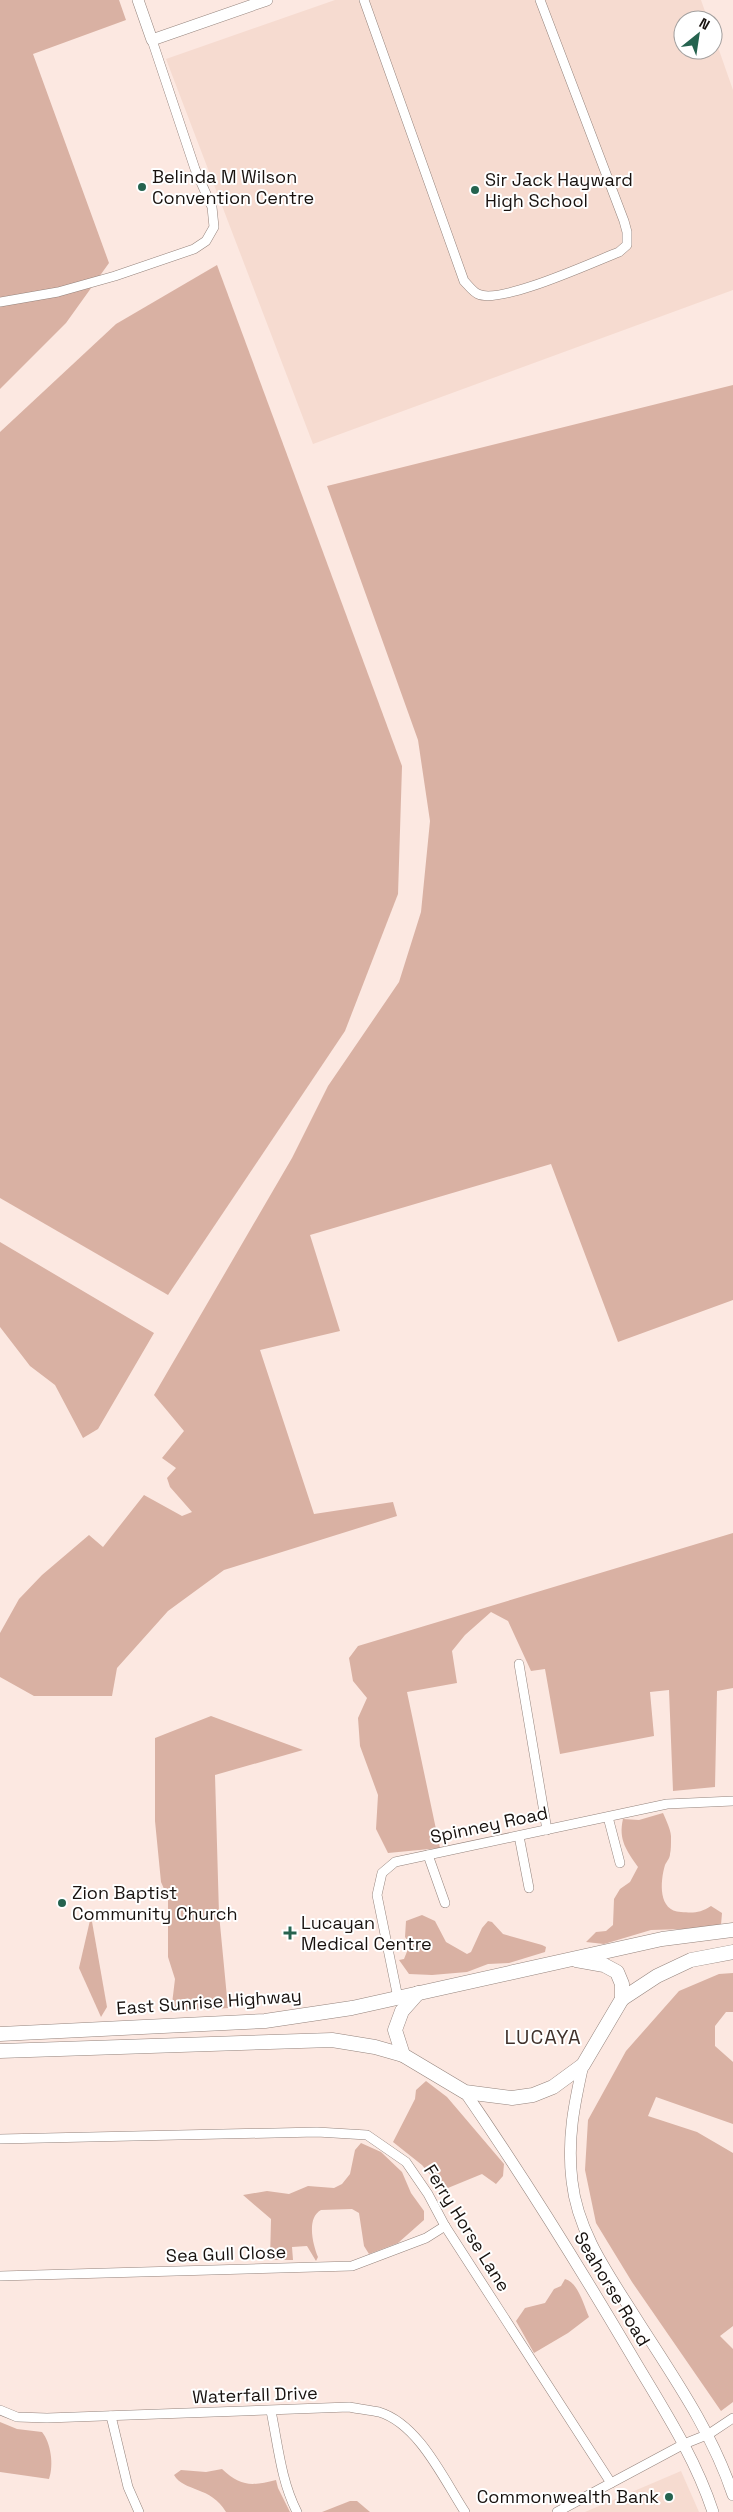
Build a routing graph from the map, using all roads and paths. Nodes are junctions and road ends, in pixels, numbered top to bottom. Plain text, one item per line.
1 (138, 0) edge
2 (267, 0) edge
3 (364, 0) edge
4 (540, 0) edge
5 (152, 40) junction
6 (0, 302) edge
7 (519, 1664) dead end
8 (733, 1801) edge
9 (608, 1817) junction
10 (547, 1830) junction
11 (519, 1836) junction
12 (428, 1855) junction
13 (620, 1863) dead end
14 (529, 1888) dead end
15 (445, 1903) dead end
16 (733, 1930) edge
17 (733, 1952) edge
18 (576, 1960) junction
19 (418, 1993) junction
20 (398, 1998) junction
21 (622, 1999) junction
22 (0, 2034) edge
23 (0, 2051) edge
24 (404, 2055) junction
25 (583, 2065) junction
26 (465, 2092) junction
27 (0, 2139) edge
28 (444, 2226) junction
29 (0, 2276) edge
30 (0, 2410) edge
31 (271, 2411) junction
32 (111, 2416) junction
33 (733, 2418) edge
34 (709, 2434) junction
35 (684, 2444) junction
36 (611, 2483) junction
37 (733, 2494) edge
38 (139, 2512) edge
39 (297, 2512) edge
40 (465, 2512) edge
41 (557, 2512) edge
42 (713, 2512) edge

1 - 5 main road
2 - 5 main road
3 - 4 street
5 - 6 street
7 - 10 street
8 - 9 street, Spinney Road
9 - 10 street, Spinney Road
9 - 13 street
10 - 11 street, Spinney Road
11 - 12 street, Spinney Road
11 - 14 street
12 - 15 street
12 - 20 street, Spinney Road
16 - 18 main road
17 - 21 main road
18 - 19 main road, East Sunrise Highway
18 - 21 main road
19 - 20 main road, East Sunrise Highway
19 - 24 main road
20 - 22 main road, East Sunrise Highway
21 - 25 main road
23 - 24 main road
24 - 26 main road
25 - 26 main road
25 - 34 main road, Seahorse Road
26 - 35 main road, Seahorse Road
27 - 28 street, Ferry Horse Lane
28 - 29 street, Sea Gull Close
28 - 36 street, Ferry Horse Lane
30 - 32 street, Waterfall Drive
31 - 32 street, Waterfall Drive
31 - 39 street
31 - 40 street, Waterfall Drive
32 - 38 street
33 - 34 street
34 - 35 street
34 - 37 main road, Seahorse Road
35 - 36 street
35 - 42 main road, Seahorse Road
36 - 41 street

